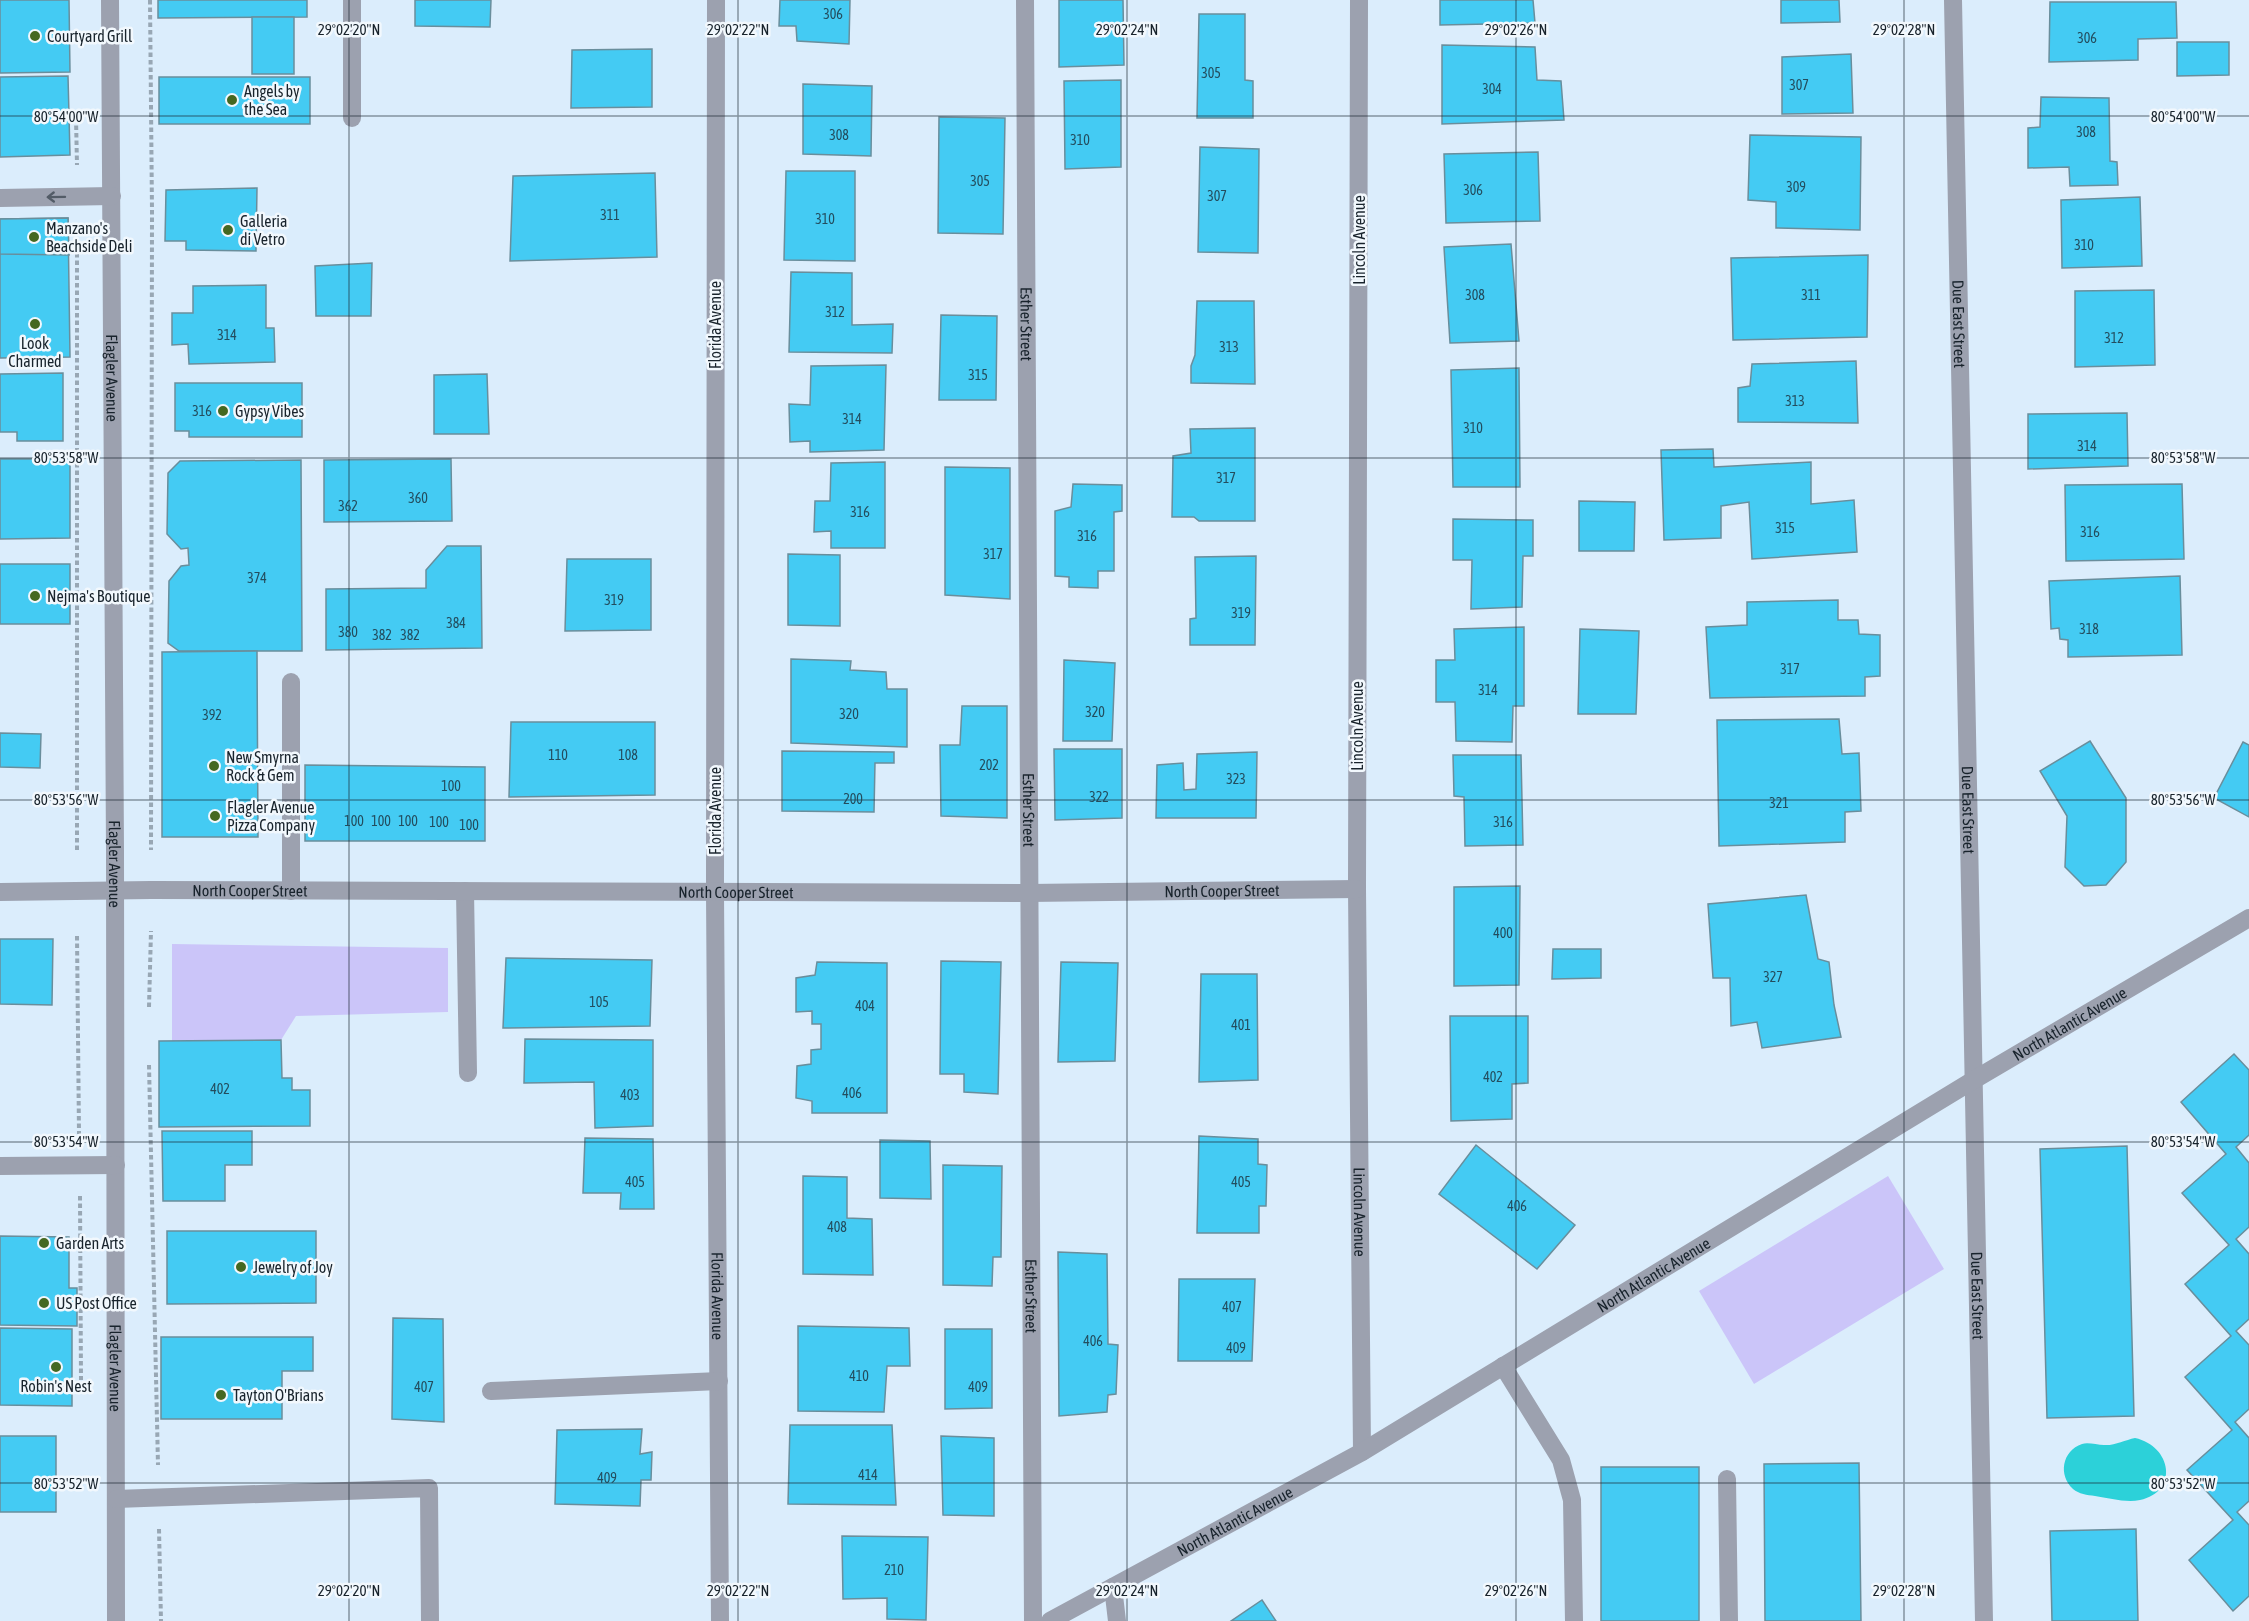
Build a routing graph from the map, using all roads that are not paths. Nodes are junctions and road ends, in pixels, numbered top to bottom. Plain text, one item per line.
1 (110, 0) edge
2 (352, 0) edge
3 (716, 0) edge
4 (1025, 0) edge
5 (1359, 0) edge
6 (1953, 0) edge
7 (352, 118) dead end
8 (112, 196) junction
9 (0, 198) edge
10 (291, 682) dead end
11 (1357, 889) junction
12 (115, 891) junction
13 (291, 891) junction
14 (465, 891) junction
15 (0, 892) edge
16 (715, 893) junction
17 (1029, 893) junction
18 (2249, 918) edge
19 (468, 1073) dead end
20 (1972, 1081) junction
21 (116, 1165) junction
22 (0, 1166) edge
23 (1503, 1366) junction
24 (718, 1381) junction
25 (491, 1391) dead end
26 (1362, 1452) junction
27 (1727, 1479) dead end
28 (116, 1499) junction
29 (1113, 1587) junction
30 (116, 1621) edge
31 (430, 1621) edge
32 (720, 1621) edge
33 (1034, 1621) edge
34 (1050, 1621) edge
35 (1117, 1621) edge
36 (1574, 1621) edge
37 (1728, 1621) edge
38 (1984, 1621) edge

1 - 8 street, Flagler Avenue
2 - 7 street
3 - 16 street, Florida Avenue
4 - 17 street, Esther Street
5 - 11 street, Lincoln Avenue
6 - 20 street, Due East Street
8 -> 9 street
8 - 12 street, Flagler Avenue
10 - 13 street
11 - 17 street, North Cooper Street
11 - 26 street, Lincoln Avenue
12 - 13 street, North Cooper Street
12 - 15 street, North Cooper Street
12 - 21 street, Flagler Avenue
13 - 14 street, North Cooper Street
14 - 16 street, North Cooper Street
14 - 19 street
16 - 17 street, North Cooper Street
16 - 24 street, Florida Avenue
17 - 33 street, Esther Street
18 - 20 street, North Atlantic Avenue
20 - 23 street, North Atlantic Avenue
20 - 38 street, Due East Street
21 - 22 street
21 - 28 street, Flagler Avenue
23 - 26 street, North Atlantic Avenue
23 - 36 street
24 - 25 street
24 - 32 street, Florida Avenue
26 - 29 street, North Atlantic Avenue
27 - 37 street
28 - 30 street, Flagler Avenue
28 - 31 street
29 - 34 street, North Atlantic Avenue
29 - 35 street

